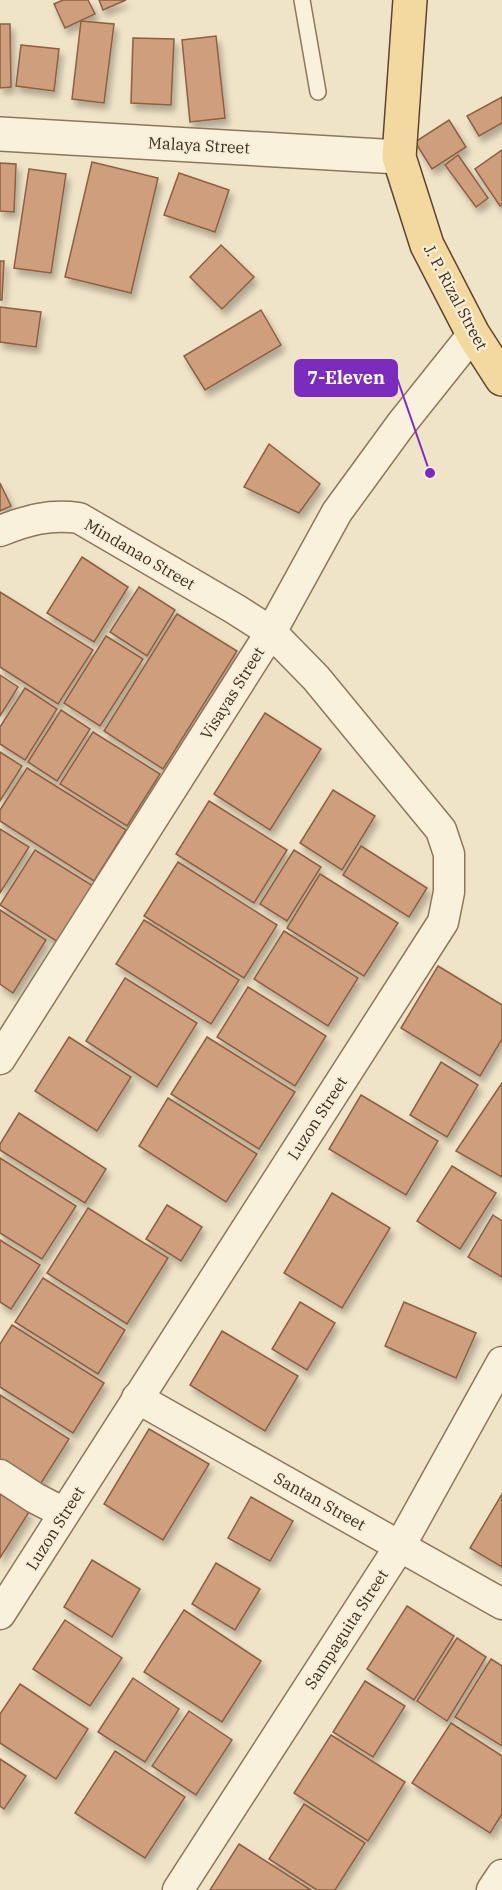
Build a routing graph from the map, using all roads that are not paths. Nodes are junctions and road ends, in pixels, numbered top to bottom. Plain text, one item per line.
1 (302, 0) edge
2 (410, 0) edge
3 (318, 92) dead end
4 (0, 134) edge
5 (399, 157) junction
6 (473, 334) junction
7 (502, 379) edge
8 (0, 531) edge
9 (271, 632) junction
10 (0, 1059) edge
11 (502, 1362) edge
12 (137, 1398) junction
13 (0, 1475) edge
14 (64, 1513) junction
15 (400, 1546) junction
16 (502, 1604) edge
17 (0, 1614) edge
18 (502, 1875) edge
19 (178, 1890) edge
20 (492, 1890) edge

1 - 3 lane
2 - 5 main road, J. P. Rizal Street
4 - 5 street, Malaya Street
5 - 6 main road, J. P. Rizal Street
6 - 7 main road, J. P. Rizal Street
6 - 9 street, Visayas Street
8 - 9 street, Mindanao Street
9 - 10 street, Visayas Street
9 - 12 street, Luzon Street
11 - 15 street, Sampaguita Street
12 - 14 street, Luzon Street
12 - 15 street, Santan Street
13 - 14 street
14 - 17 street, Luzon Street
15 - 16 street, Santan Street
15 - 19 street, Sampaguita Street
18 - 20 street

